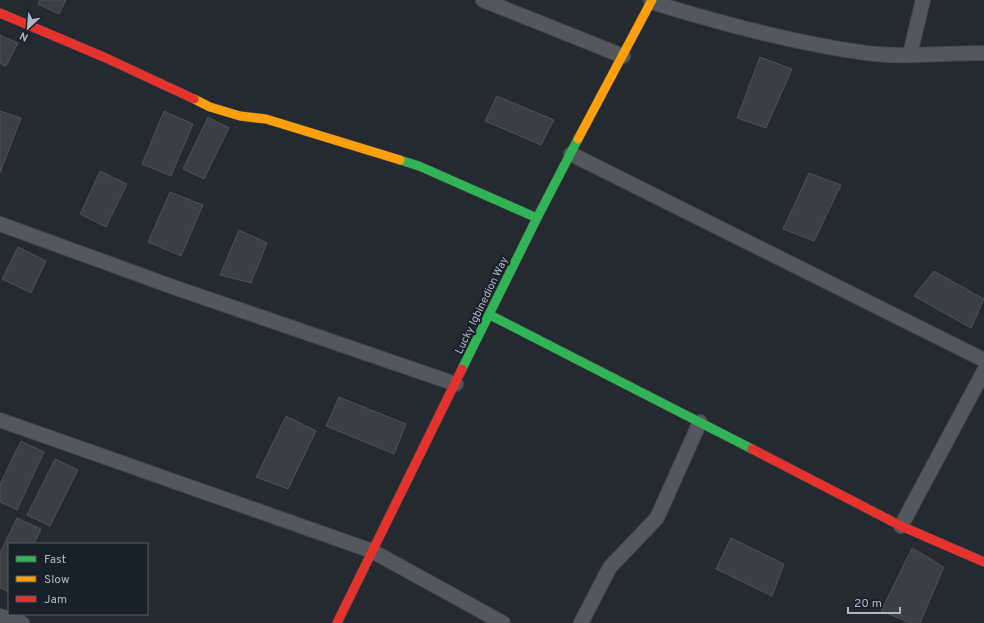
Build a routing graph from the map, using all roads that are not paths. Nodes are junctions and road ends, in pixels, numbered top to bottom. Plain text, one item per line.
1 (483, 0) edge
2 (923, 0) edge
3 (651, 1) edge
4 (0, 13) edge
5 (984, 53) edge
6 (910, 54) junction
7 (622, 56) junction
8 (571, 154) junction
9 (537, 218) junction
10 (0, 224) edge
11 (490, 315) junction
12 (984, 360) edge
13 (984, 371) edge
14 (456, 384) junction
15 (0, 420) edge
16 (700, 422) junction
17 (901, 526) junction
18 (372, 551) junction
19 (984, 562) edge
20 (0, 616) edge
21 (22, 623) edge
22 (337, 623) edge
23 (503, 623) edge
24 (581, 623) edge

1 - 7 street
2 - 6 street
3 - 6 street
3 - 7 street, Lucky Igbinedion Way
4 - 9 street
5 - 6 street
7 - 8 street, Lucky Igbinedion Way
8 - 9 street, Lucky Igbinedion Way
8 - 12 street
9 - 11 street, Lucky Igbinedion Way
10 - 14 street
11 - 14 street, Lucky Igbinedion Way
11 - 16 street
13 - 17 street
14 - 18 street, Lucky Igbinedion Way
15 - 18 street
16 - 17 street
16 - 24 street
17 - 19 street
18 - 22 street, Lucky Igbinedion Way
18 - 23 street
20 - 21 street

